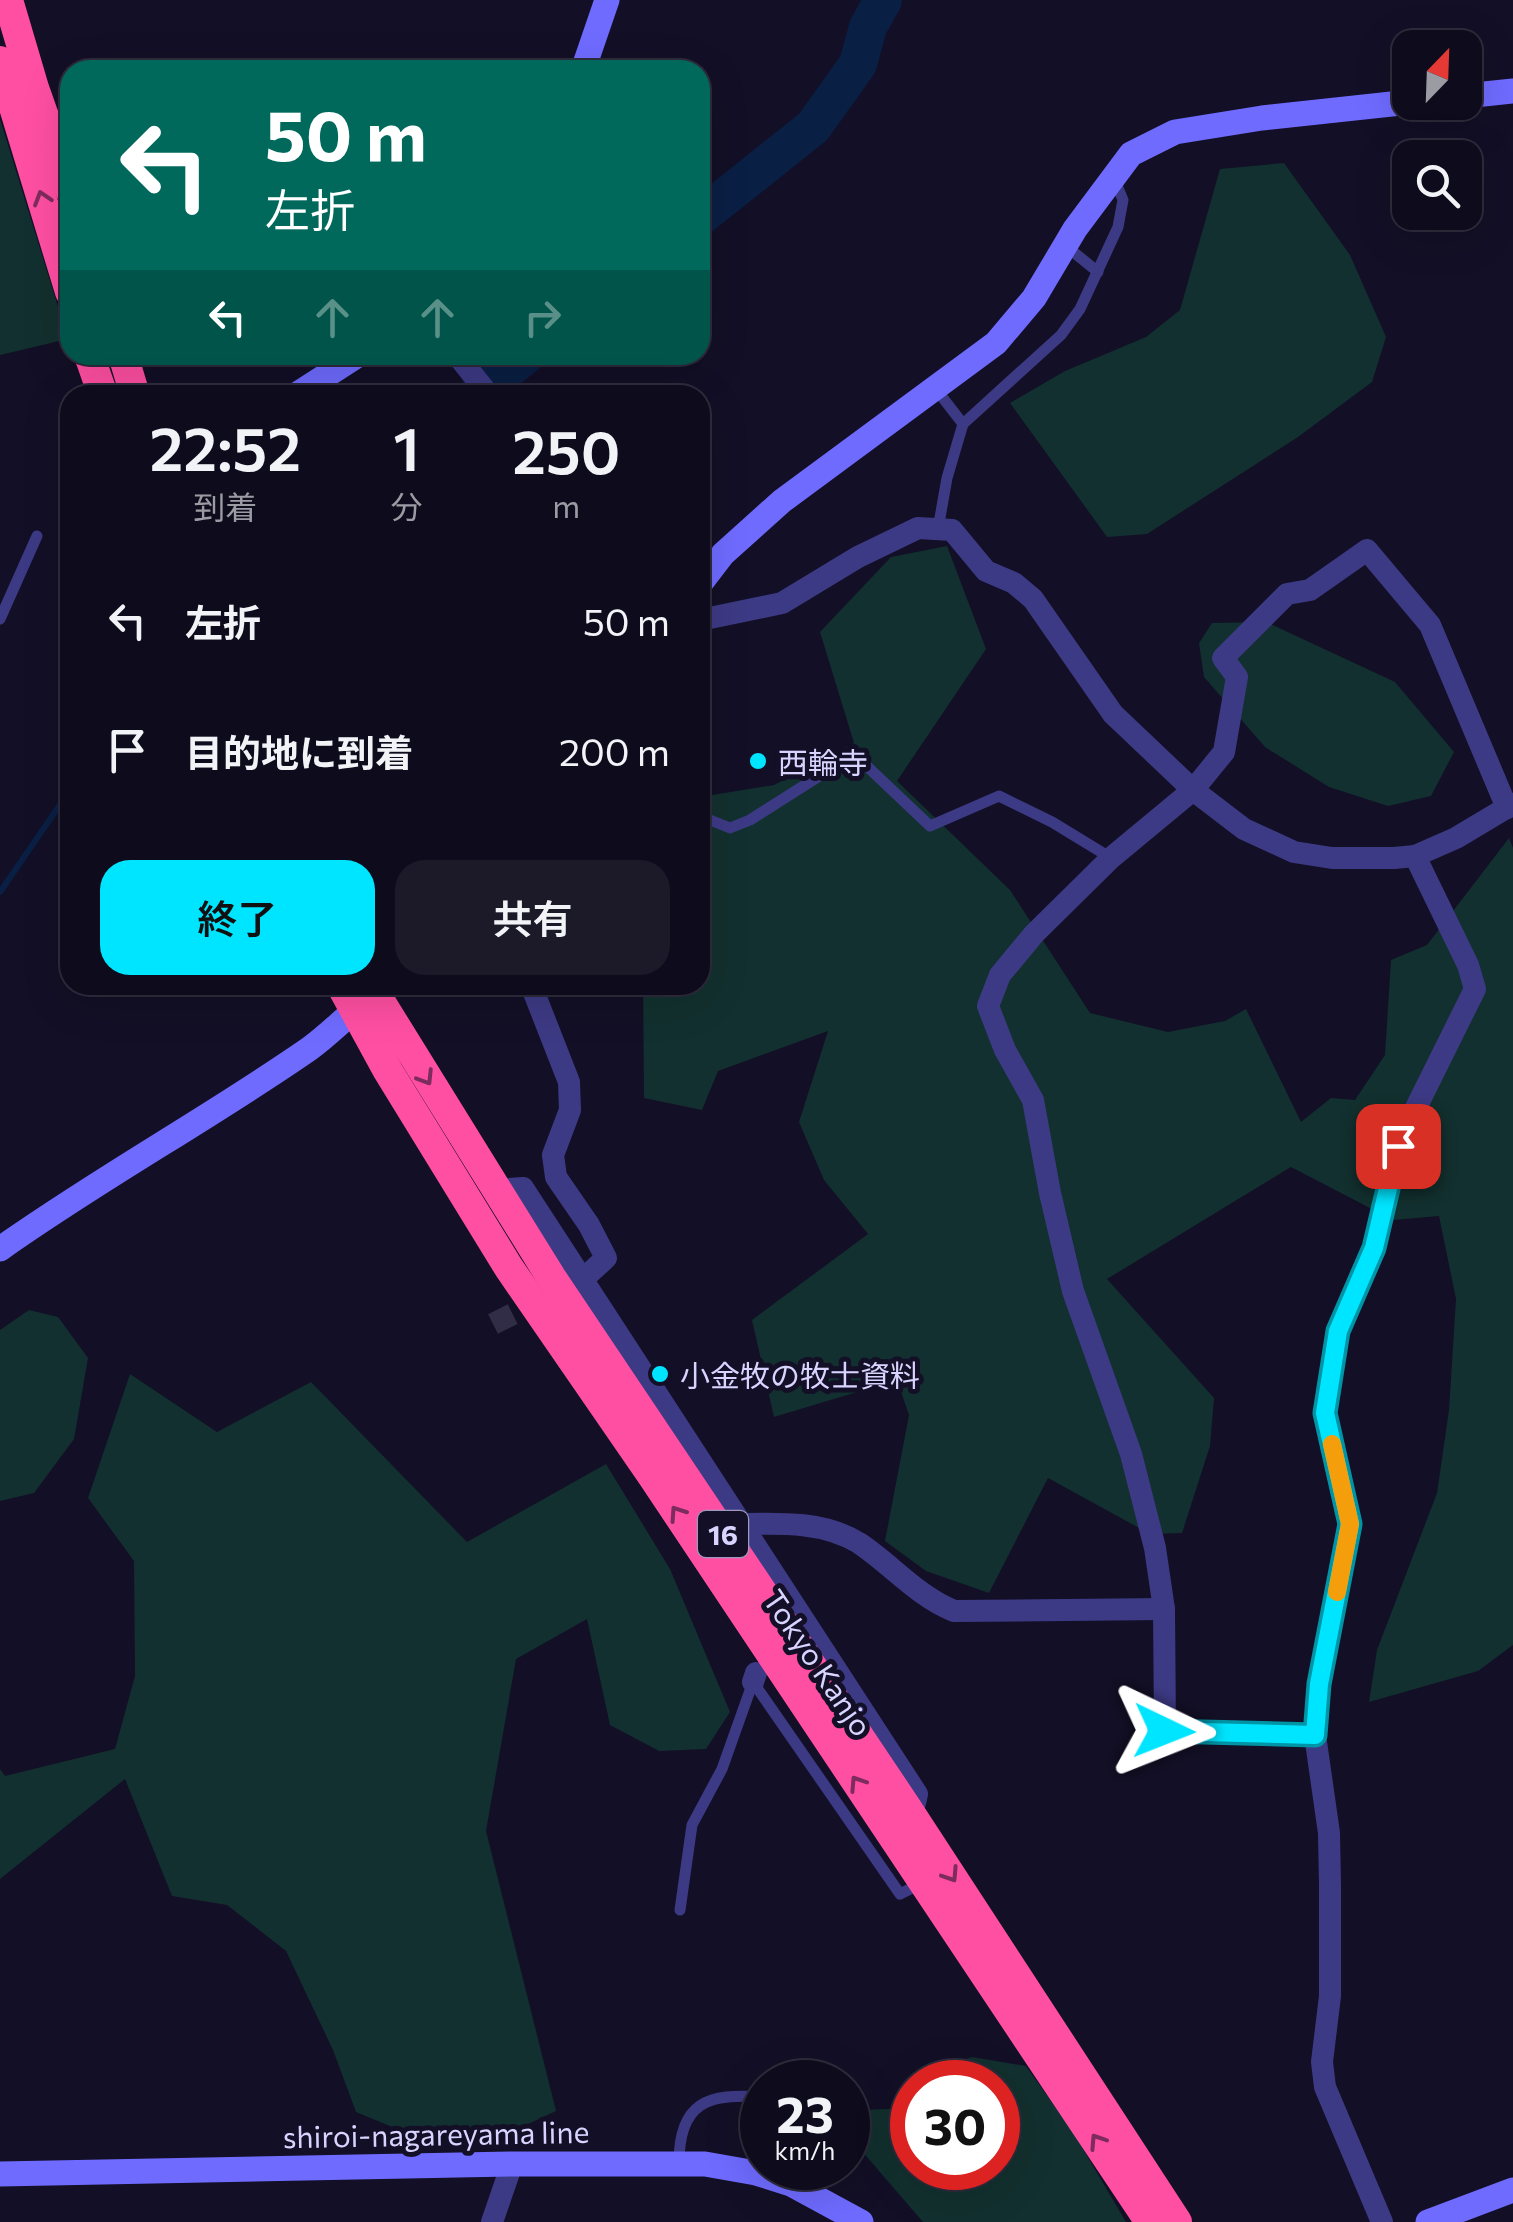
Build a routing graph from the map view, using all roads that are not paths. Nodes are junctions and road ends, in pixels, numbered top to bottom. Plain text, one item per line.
1 (8, 0) edge
2 (607, 0) edge
3 (0, 60) edge
4 (586, 60) edge
5 (1513, 92) edge
6 (1482, 95) edge
7 (1392, 104) edge
8 (60, 162) edge
9 (1114, 178) junction
10 (1065, 246) junction
11 (60, 259) edge
12 (1098, 272) junction
13 (342, 365) edge
14 (465, 365) edge
15 (312, 385) edge
16 (481, 385) edge
17 (936, 390) junction
18 (963, 424) junction
19 (938, 529) junction
20 (38, 536) dead end
21 (710, 571) edge
22 (710, 618) edge
23 (0, 619) edge
24 (1193, 790) junction
25 (1510, 806) edge
26 (710, 820) edge
27 (1414, 856) junction
28 (1111, 858) junction
29 (362, 995) edge
30 (366, 995) edge
31 (367, 995) edge
32 (535, 995) edge
33 (495, 1190) junction
34 (0, 1249) edge
35 (582, 1280) junction
36 (665, 1469) junction
37 (744, 1524) junction
38 (1164, 1609) junction
39 (1315, 1735) junction
40 (906, 1824) junction
41 (922, 1883) junction
42 (680, 1910) dead end
43 (740, 2095) edge
44 (680, 2162) junction
45 (512, 2164) junction
46 (0, 2174) edge
47 (1513, 2190) edge
48 (492, 2222) edge
49 (861, 2222) edge
50 (1150, 2222) edge
51 (1177, 2222) edge
52 (1382, 2222) edge
53 (1428, 2222) edge

1 - 8 highway
2 - 4 street
11 -> 3 highway
5 - 6 street
7 - 9 street
9 - 10 street
9 - 12 lane
10 - 12 lane
10 - 17 street
12 - 18 lane
13 - 15 street
14 - 16 street
17 - 18 lane
17 - 21 street
18 - 19 lane
19 - 22 street
19 - 24 street
20 - 23 lane
24 - 25 street
24 - 27 street
24 - 28 street
25 - 27 street
26 - 28 lane
27 - 39 street
28 - 38 street
29 - 34 street
30 - 36 highway, Tokyo Kanjo / 16
31 -> 33 highway, Tokyo Kanjo / 16
32 - 35 street
33 - 35 street
33 - 36 highway, Tokyo Kanjo / 16
35 - 37 street
36 - 40 highway, Tokyo Kanjo / 16
37 - 38 street
37 - 40 street
38 - 39 street
39 - 52 street
40 - 41 highway, Tokyo Kanjo / 16
40 -> 51 highway, Tokyo Kanjo / 16
41 - 42 lane
50 -> 41 highway, Tokyo Kanjo / 16
43 - 44 lane
44 - 45 street, shiroi-nagareyama line
44 - 49 street, shiroi-nagareyama line
45 - 46 street, shiroi-nagareyama line
45 - 48 street
47 - 53 street

